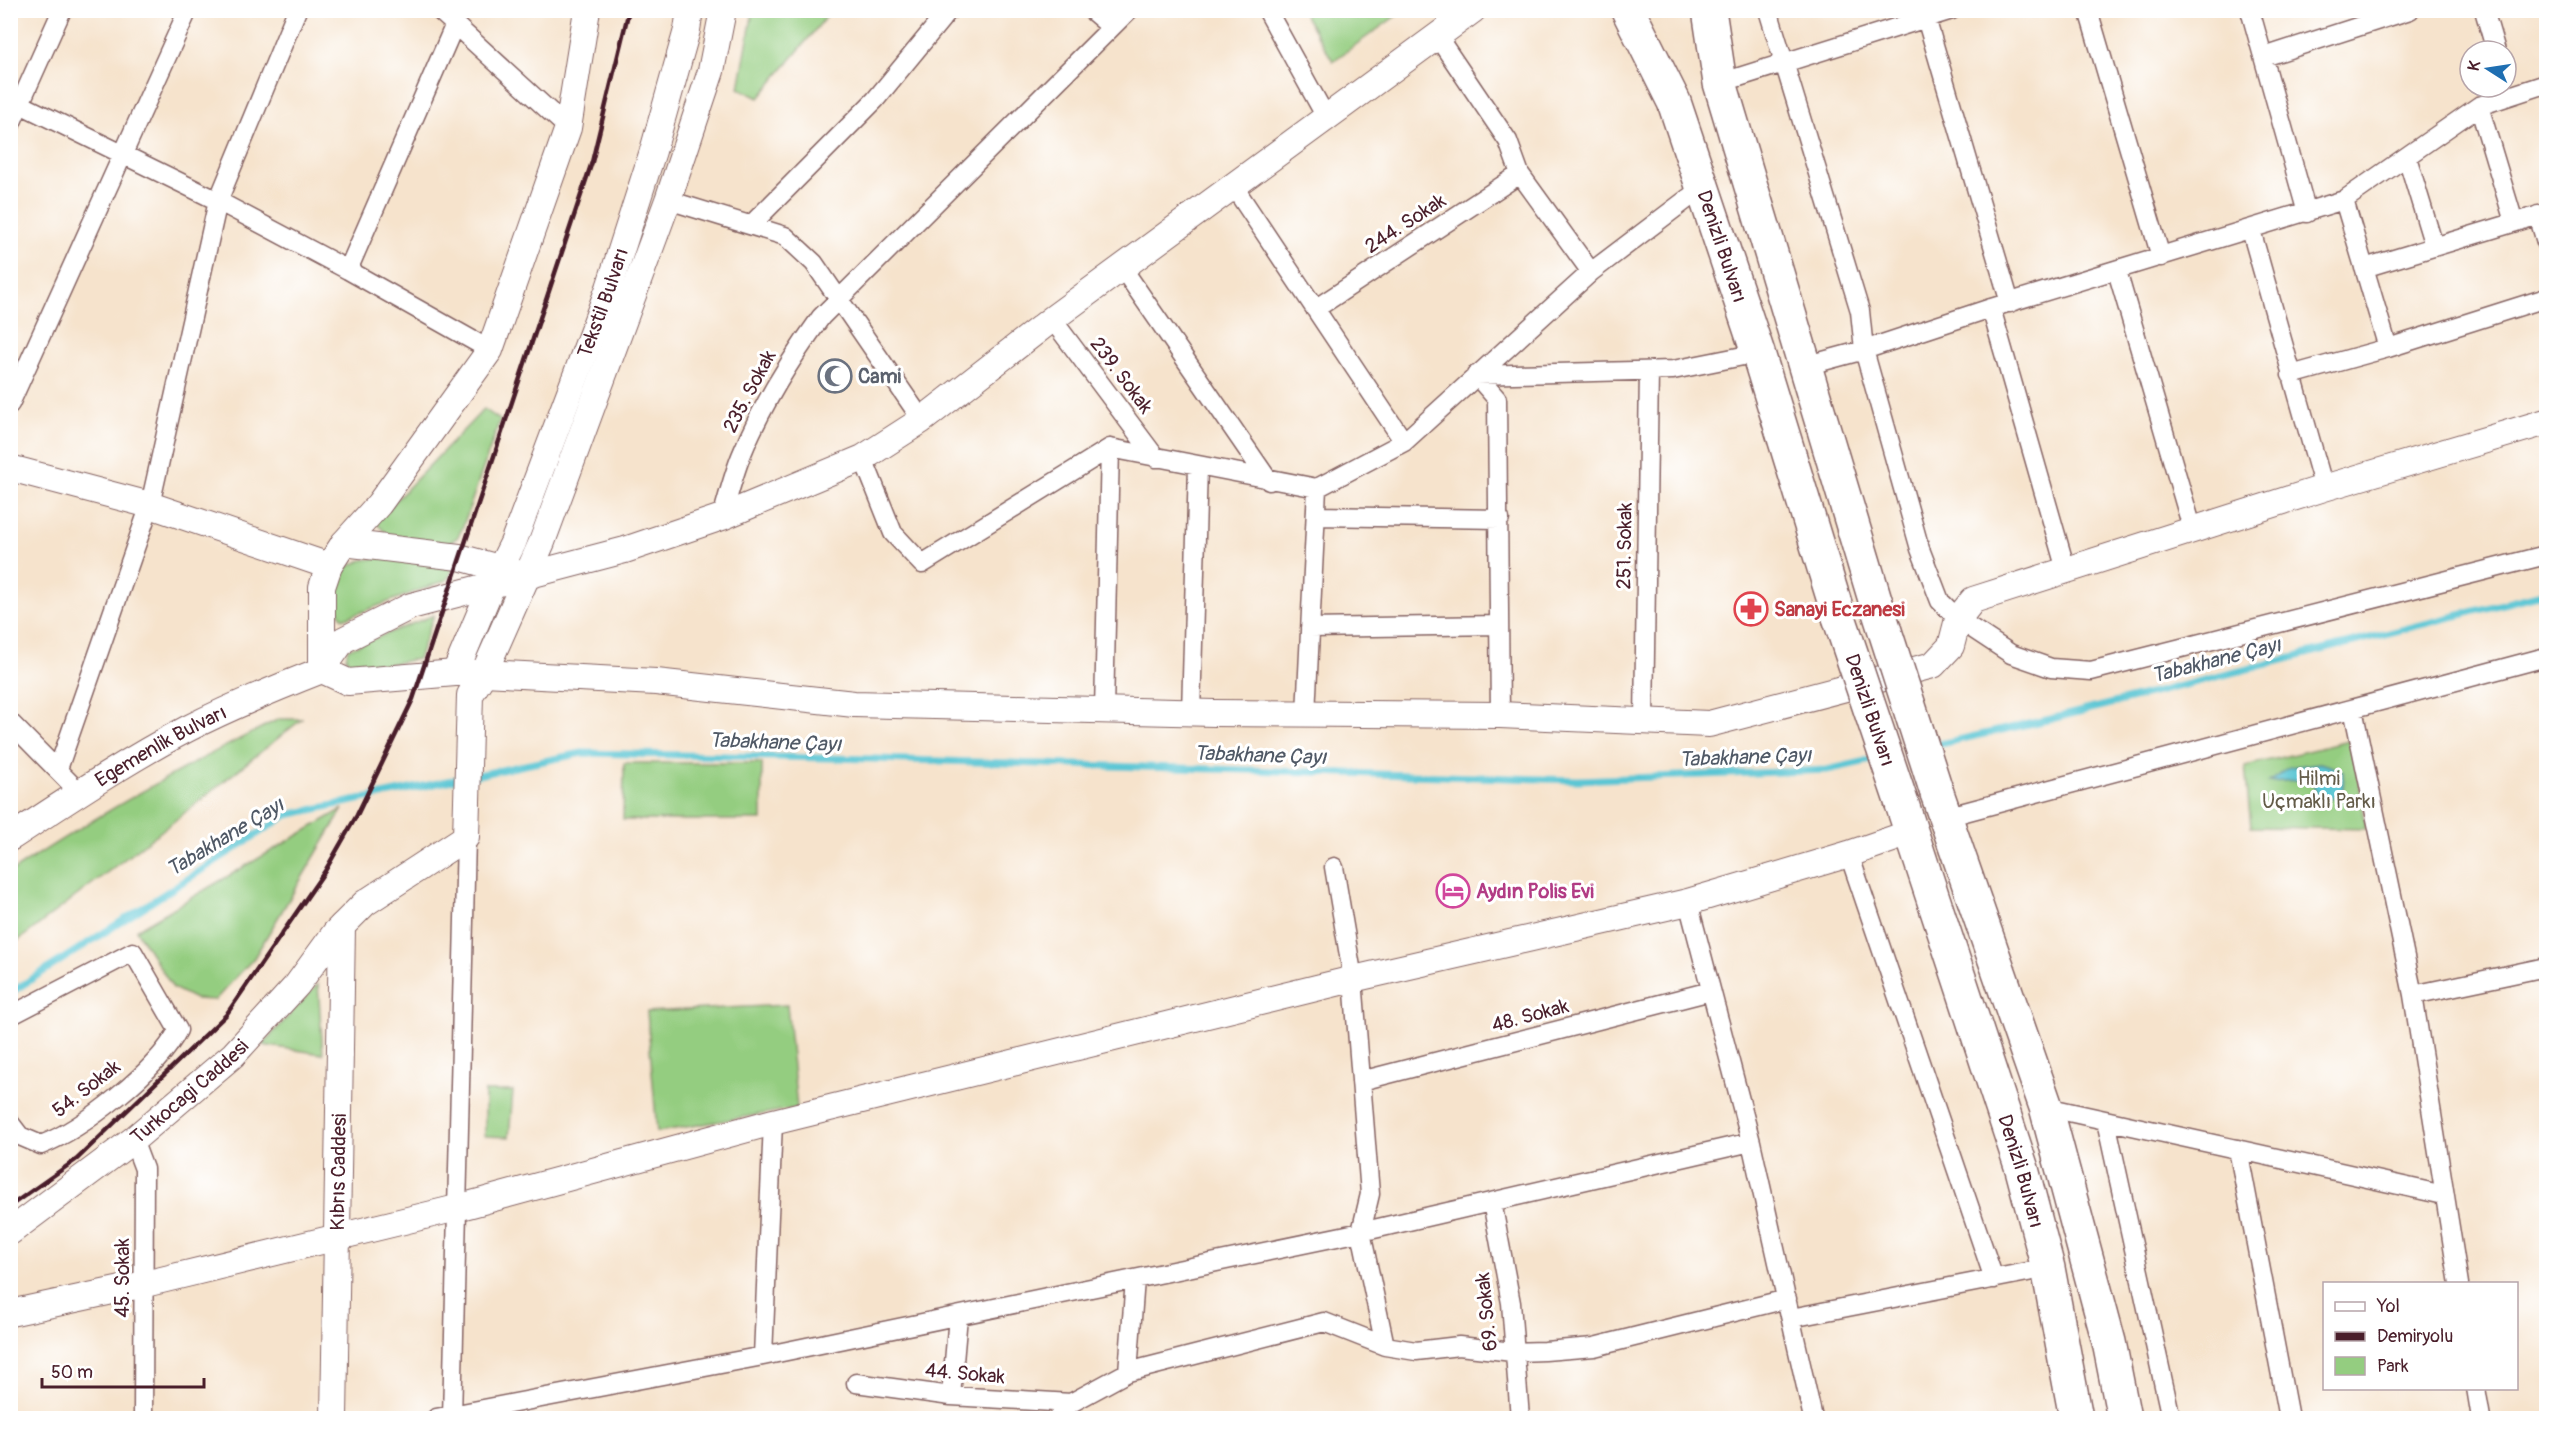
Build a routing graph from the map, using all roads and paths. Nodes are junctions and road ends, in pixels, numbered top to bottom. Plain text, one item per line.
1 (62, 10) edge
2 (188, 10) edge
3 (297, 10) edge
4 (440, 10) edge
5 (587, 10) edge
6 (690, 10) edge
7 (723, 10) edge
8 (949, 10) edge
9 (1091, 10) edge
10 (1129, 10) edge
11 (1267, 10) edge
12 (1473, 10) edge
13 (1628, 10) edge
14 (1709, 10) edge
15 (1768, 10) edge
16 (1952, 10) edge
17 (2088, 10) edge
18 (2250, 10) edge
19 (2410, 10) edge
20 (2484, 10) edge
21 (1926, 18) junction
22 (455, 24) junction
23 (1111, 27) junction
24 (1437, 36) junction
25 (2492, 39) edge
26 (2264, 57) junction
27 (1783, 63) junction
28 (1720, 83) junction
29 (2547, 84) edge
30 (2518, 88) edge
31 (2491, 99) edge
32 (15, 102) edge
33 (2479, 106) junction
34 (1327, 119) junction
35 (10, 126) edge
36 (568, 128) junction
37 (122, 153) junction
38 (2407, 157) junction
39 (1520, 174) junction
40 (1702, 187) junction
41 (1234, 188) junction
42 (668, 200) junction
43 (2344, 200) junction
44 (218, 201) junction
45 (2307, 213) junction
46 (2542, 214) edge
47 (2514, 222) junction
48 (751, 225) junction
49 (2251, 230) junction
50 (2547, 242) edge
51 (2434, 246) junction
52 (2161, 256) junction
53 (2364, 268) junction
54 (1123, 269) junction
55 (348, 270) junction
56 (2117, 271) junction
57 (1591, 272) junction
58 (838, 298) junction
59 (2547, 298) edge
60 (2010, 303) junction
61 (1991, 308) junction
62 (1315, 309) junction
63 (1052, 319) junction
64 (2388, 348) junction
65 (490, 350) junction
66 (1864, 350) junction
67 (1758, 353) junction
68 (1805, 366) junction
69 (1649, 371) junction
70 (1476, 375) junction
71 (2291, 375) junction
72 (10, 404) edge
73 (922, 420) junction
74 (2547, 422) edge
75 (1404, 442) junction
76 (1110, 448) junction
77 (1156, 458) junction
78 (863, 459) junction
79 (1198, 466) junction
80 (10, 468) edge
81 (1269, 481) junction
82 (1317, 488) junction
83 (2324, 488) junction
84 (150, 505) junction
85 (1316, 516) junction
86 (722, 517) junction
87 (1500, 519) junction
88 (2193, 531) junction
89 (344, 543) junction
90 (2547, 555) edge
91 (329, 566) junction
92 (2066, 570) junction
93 (526, 576) junction
94 (496, 577) junction
95 (1959, 619) junction
96 (1500, 625) junction
97 (1310, 628) junction
98 (2547, 657) edge
99 (322, 670) junction
100 (455, 673) junction
101 (484, 673) junction
102 (470, 700) junction
103 (2353, 709) junction
104 (1104, 710) junction
105 (1191, 713) junction
106 (1306, 714) junction
107 (1500, 715) junction
108 (1644, 721) junction
109 (10, 722) edge
110 (58, 768) junction
111 (79, 792) junction
112 (1942, 805) junction
113 (1906, 819) junction
114 (466, 837) junction
115 (10, 838) edge
116 (1849, 854) junction
117 (1334, 867) dead end
118 (1688, 902) junction
119 (338, 930) junction
120 (2547, 967) edge
121 (1353, 979) junction
122 (1711, 991) junction
123 (2413, 995) junction
124 (10, 1016) edge
125 (1361, 1081) junction
126 (2046, 1107) junction
127 (2106, 1121) junction
128 (772, 1122) junction
129 (10, 1123) edge
130 (133, 1140) junction
131 (1751, 1142) junction
132 (2238, 1149) junction
133 (2444, 1195) junction
134 (1492, 1202) junction
135 (457, 1209) junction
136 (10, 1232) edge
137 (1361, 1232) junction
138 (332, 1238) junction
139 (2048, 1268) junction
140 (1135, 1279) junction
141 (1994, 1279) junction
142 (2459, 1282) edge
143 (145, 1284) junction
144 (1787, 1299) junction
145 (10, 1313) edge
146 (958, 1316) junction
147 (1791, 1318) junction
148 (1385, 1346) junction
149 (1513, 1352) junction
150 (763, 1356) junction
151 (1128, 1372) junction
152 (856, 1383) dead end
153 (2476, 1390) edge
154 (951, 1396) junction
155 (1071, 1403) junction
156 (447, 1417) edge
157 (143, 1419) edge
158 (323, 1419) edge
159 (334, 1419) edge
160 (1058, 1419) edge
161 (1520, 1419) edge
162 (1813, 1419) edge
163 (2076, 1419) edge
164 (2124, 1419) edge
165 (2171, 1419) edge
166 (2289, 1419) edge
167 (2481, 1419) edge

1 - 32 street
2 - 37 street
3 - 44 street
4 - 22 street
5 - 36 street
6 - 94 street, Tekstil Bulvarı
7 - 42 street, Tekstil Bulvarı
8 - 48 street
9 - 23 street
10 - 23 street, 235. Sokak
11 - 34 street
12 - 24 street
13 - 40 highway, Denizli Bulvarı
14 - 28 highway, Denizli Bulvarı
15 - 27 street
16 - 21 street
17 - 52 street
18 - 26 street
19 - 26 street
20 - 25 street
21 - 27 street
21 - 60 street
22 - 36 street
22 - 55 street
23 - 58 street, 235. Sokak
24 - 34 street
24 - 39 street
26 - 45 street
27 - 28 street
27 - 66 street
28 - 68 highway, Denizli Bulvarı
29 - 30 street
31 - 33 street
32 - 35 street
32 - 37 street
33 - 38 street
33 - 47 street
34 - 41 street
36 - 65 street
37 - 44 street
37 - 72 street
38 - 43 street
38 - 51 street
39 - 57 street
39 - 62 street, 244. Sokak
40 - 57 street
40 - 67 highway, Denizli Bulvarı
41 - 54 street
41 - 62 street
42 - 48 street
42 - 93 street, Tekstil Bulvarı
43 - 45 street
43 - 53 street
44 - 55 street
44 - 84 street
45 - 49 street
46 - 47 street
46 - 50 street
47 - 51 street
48 - 58 street
49 - 52 street
49 - 71 street
51 - 53 street
52 - 56 street
53 - 64 street
54 - 63 street
54 - 81 street
55 - 65 street
56 - 60 street
56 - 88 street
57 - 70 street
58 - 73 street
58 - 86 street, 235. Sokak
59 - 64 street
60 - 61 street
61 - 66 street
61 - 92 street
62 - 75 street
63 - 73 street
63 - 77 street, 239. Sokak
64 - 71 street
65 - 89 street
66 - 68 street
66 - 95 street
67 - 69 street
67 - 113 highway, Denizli Bulvarı, bridge
68 - 112 highway, Denizli Bulvarı, bridge
69 - 70 street
69 - 108 street, 251. Sokak
70 - 75 street
70 - 87 street
71 - 83 street
73 - 78 street
74 - 83 street
75 - 82 street
76 - 77 street
76 - 78 street
76 - 104 street
77 - 79 street
78 - 86 street
79 - 81 street
79 - 105 street
80 - 84 street
81 - 82 street
82 - 85 street
83 - 88 street
84 - 91 street
84 - 110 street
85 - 87 street
85 - 97 street
86 - 93 street
87 - 96 street
88 - 92 street
89 - 91 street
89 - 94 street
90 - 95 street
91 - 99 street
92 - 95 street
93 - 94 street
93 - 101 street, Tekstil Bulvarı
94 - 99 street
94 - 100 street, Tekstil Bulvarı
95 - 108 street
96 - 97 street
96 - 107 street
97 - 106 street
98 - 103 street
99 - 100 street
99 - 111 street, Egemenlik Bulvarı
100 - 101 street
100 - 102 street
101 - 102 street, Tekstil Bulvarı
101 - 104 street
102 - 114 street
103 - 112 street
103 - 123 street
104 - 105 street
105 - 106 street
106 - 107 street
107 - 108 street
109 - 110 street
110 - 111 street
111 - 115 street, Egemenlik Bulvarı
112 - 126 highway, Denizli Bulvarı
113 - 116 street
113 - 139 highway, Denizli Bulvarı
114 - 119 street, Turkocagi Caddesi
114 - 135 street
116 - 118 street
116 - 141 street
117 - 121 street
118 - 121 street
118 - 122 street
119 - 130 street, Turkocagi Caddesi
119 - 138 street, Kıbrıs Caddesi
120 - 123 street
121 - 125 street
121 - 128 street
122 - 125 street, 48. Sokak
122 - 131 street
123 - 133 street
124 - 129 street, 54. Sokak
125 - 137 street
126 - 127 street
126 - 164 highway, Denizli Bulvarı
127 - 132 street
127 - 165 street
128 - 135 street
128 - 150 street
130 - 136 street, Turkocagi Caddesi
130 - 143 street, 45. Sokak
131 - 134 street
131 - 144 street
132 - 133 street
132 - 166 street
133 - 142 street
134 - 137 street
134 - 149 street, 69. Sokak
135 - 138 street
135 - 156 street
137 - 140 street
137 - 148 street
138 - 143 street
138 - 158 street, Kıbrıs Caddesi
138 - 159 street, Kıbrıs Caddesi
139 - 141 street
139 - 163 highway, Denizli Bulvarı
140 - 146 street
140 - 151 street
141 - 147 street
143 - 145 street
143 - 157 street, 45. Sokak
144 - 147 street
144 - 149 street
146 - 150 street
146 - 154 street
147 - 162 street
148 - 149 street
148 - 151 street
149 - 161 street, 69. Sokak
150 - 156 street
151 - 155 street
152 - 154 street, 44. Sokak
153 - 167 street
154 - 155 street, 44. Sokak
155 - 160 street

